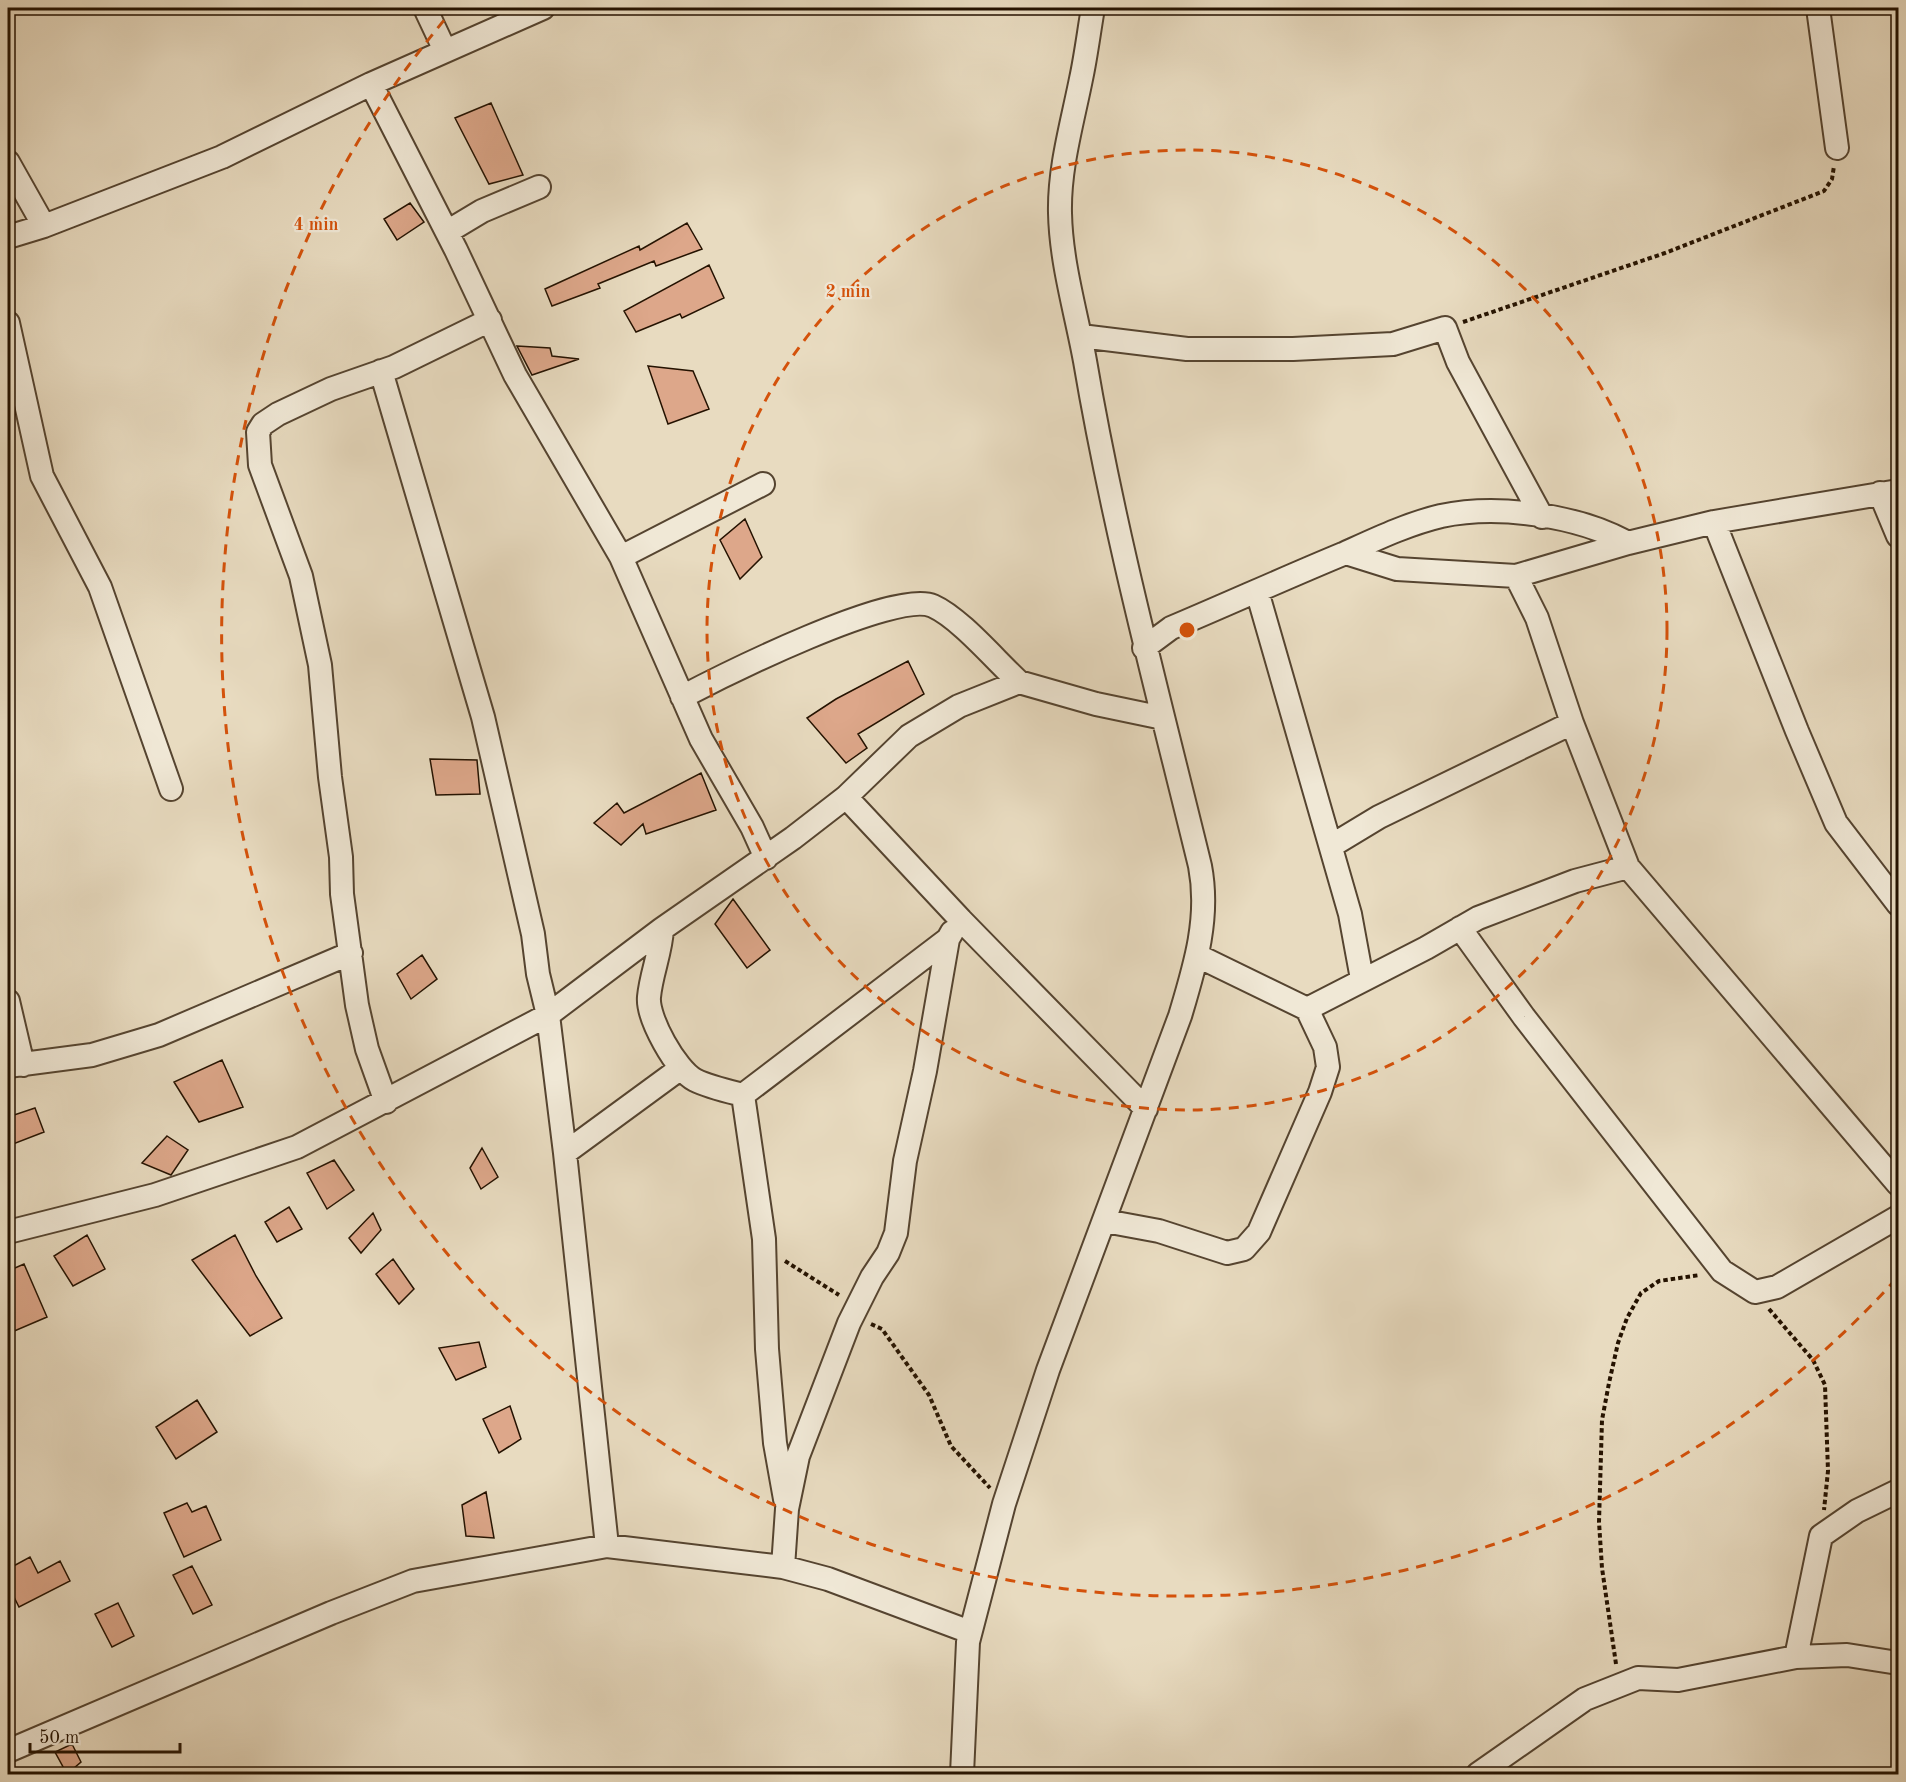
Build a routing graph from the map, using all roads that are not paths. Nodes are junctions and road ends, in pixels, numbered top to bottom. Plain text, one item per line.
1 (425, 8) edge
2 (543, 8) edge
3 (1093, 8) edge
4 (1818, 8) edge
5 (441, 42) dead end
6 (371, 84) junction
7 (1837, 148) road end
8 (8, 162) edge
9 (539, 188) dead end
10 (44, 226) junction
11 (447, 232) junction
12 (8, 237) edge
13 (490, 320) junction
14 (8, 323) edge
15 (1081, 336) junction
16 (381, 372) junction
17 (763, 484) dead end
18 (1889, 492) edge
19 (1542, 518) junction
20 (1714, 522) junction
21 (1899, 536) edge
22 (1628, 543) junction
23 (1346, 553) junction
24 (621, 556) junction
25 (1516, 576) junction
26 (1257, 591) junction
27 (1144, 648) junction
28 (1019, 682) junction
29 (682, 697) junction
30 (1163, 718) junction
31 (1572, 723) junction
32 (171, 789) dead end
33 (846, 797) junction
34 (1331, 846) junction
35 (766, 858) junction
36 (1628, 867) junction
37 (1899, 904) edge
38 (961, 920) junction
39 (1460, 928) junction
40 (662, 929) junction
41 (948, 939) junction
42 (351, 953) junction
43 (1198, 956) junction
44 (1362, 979) junction
45 (8, 1001) edge
46 (1307, 1009) junction
47 (548, 1015) junction
48 (15, 1065) edge
49 (681, 1068) junction
50 (743, 1095) junction
51 (386, 1102) junction
52 (1146, 1109) junction
53 (565, 1153) junction
54 (1899, 1184) edge
55 (1899, 1217) edge
56 (1105, 1221) junction
57 (8, 1232) edge
58 (1899, 1491) edge
59 (787, 1509) junction
60 (607, 1546) junction
61 (783, 1567) junction
62 (969, 1632) junction
63 (1796, 1657) junction
64 (1899, 1663) edge
65 (8, 1751) edge
66 (962, 1774) edge
67 (1478, 1774) edge

1 - 5 street
2 - 6 street
3 - 15 street
4 - 7 street
6 - 10 street
6 - 11 street
8 - 10 street
9 - 11 street
10 - 12 street
11 - 13 street
13 - 16 street
13 - 24 street
14 - 32 street
15 - 19 street
15 - 27 street
16 - 42 street
16 - 47 street
17 - 24 street
18 - 20 street
18 - 21 street
19 - 22 street
19 - 23 street
20 - 22 street
20 - 37 street
22 - 25 street
23 - 25 street
23 - 26 street
24 - 29 street
25 - 31 street
26 - 27 street
26 - 34 street
27 - 30 street
28 - 29 street
28 - 30 street
28 - 33 street
29 - 35 street
30 - 43 street
31 - 34 street
31 - 36 street
33 - 35 street
33 - 38 street
34 - 44 street
35 - 40 street
36 - 39 street
36 - 54 street
38 - 41 street
38 - 52 street
39 - 44 street
39 - 55 street
40 - 47 street
40 - 49 street
41 - 50 street
41 - 59 street
42 - 48 street
42 - 51 street
43 - 46 street
43 - 52 street
44 - 46 street
45 - 48 street
46 - 56 street
47 - 51 street
47 - 53 street
49 - 50 street
49 - 53 street
50 - 59 street
51 - 57 street
52 - 56 street
53 - 60 street
56 - 62 street
58 - 63 street
59 - 61 street
60 - 61 street
60 - 65 street
61 - 62 street
62 - 66 street
63 - 64 street
63 - 67 street

